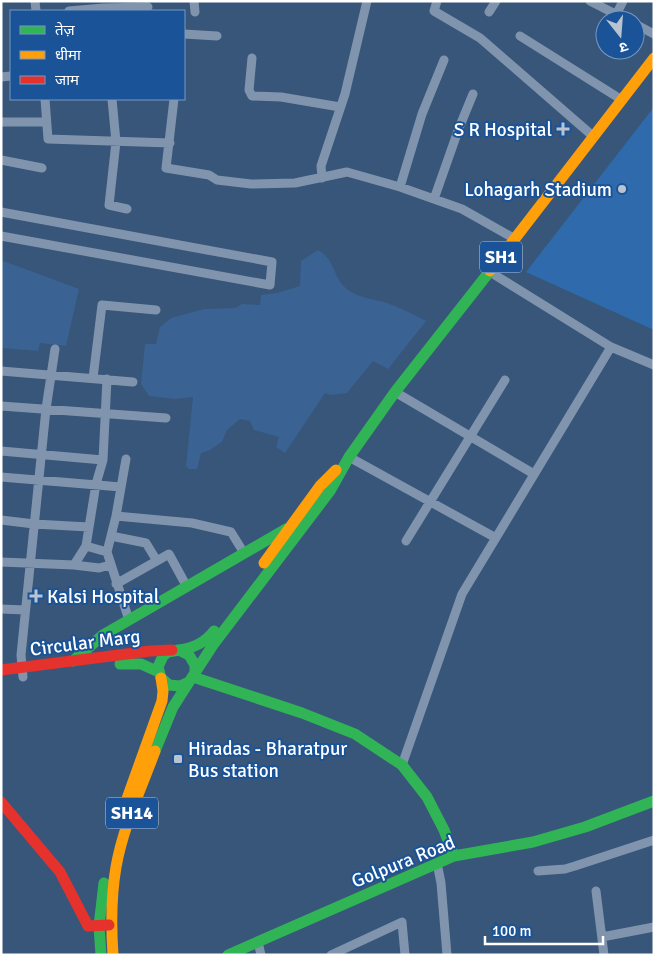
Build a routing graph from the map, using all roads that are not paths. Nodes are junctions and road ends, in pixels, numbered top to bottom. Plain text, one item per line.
1 (194, 1) edge
2 (367, 1) edge
3 (437, 1) edge
4 (496, 1) edge
5 (590, 1) edge
6 (148, 7) edge
7 (80, 10) edge
8 (607, 10) edge
9 (195, 12) dead end
10 (488, 12) dead end
11 (185, 34) edge
12 (216, 36) dead end
13 (520, 36) dead end
14 (252, 58) dead end
15 (654, 58) edge
16 (444, 60) dead end
17 (473, 94) dead end
18 (44, 100) edge
19 (112, 100) edge
20 (174, 100) edge
21 (622, 100) junction
22 (340, 107) junction
23 (1, 122) edge
24 (46, 122) junction
25 (594, 137) junction
26 (116, 142) junction
27 (170, 142) junction
28 (1, 160) edge
29 (42, 168) dead end
30 (322, 178) junction
31 (400, 188) junction
32 (434, 199) junction
33 (127, 209) dead end
34 (1, 212) edge
35 (1, 236) edge
36 (516, 239) junction
37 (490, 272) junction
38 (156, 310) dead end
39 (611, 347) junction
40 (55, 350) dead end
41 (654, 365) edge
42 (1, 371) edge
43 (51, 375) junction
44 (93, 378) junction
45 (107, 379) junction
46 (505, 380) dead end
47 (133, 382) dead end
48 (395, 392) junction
49 (1, 406) edge
50 (46, 409) junction
51 (105, 413) junction
52 (166, 418) dead end
53 (470, 436) junction
54 (1, 451) edge
55 (41, 454) junction
56 (349, 457) junction
57 (103, 460) junction
58 (126, 460) dead end
59 (534, 474) junction
60 (1, 477) edge
61 (38, 480) junction
62 (96, 484) junction
63 (121, 487) junction
64 (430, 501) junction
65 (116, 516) junction
66 (1, 520) edge
67 (34, 524) junction
68 (290, 526) junction
69 (89, 527) junction
70 (111, 536) junction
71 (496, 538) junction
72 (406, 541) dead end
73 (86, 546) junction
74 (107, 552) junction
75 (244, 553) junction
76 (158, 560) junction
77 (1, 562) edge
78 (30, 564) junction
79 (74, 565) junction
80 (110, 565) junction
81 (116, 584) junction
82 (187, 587) junction
83 (1, 608) edge
84 (25, 610) junction
85 (129, 620) junction
86 (176, 650) junction
87 (73, 661) junction
88 (1, 670) edge
89 (22, 672) junction
90 (160, 675) junction
91 (192, 677) junction
92 (1, 680) edge
93 (402, 765) junction
94 (1, 802) edge
95 (653, 803) edge
96 (654, 840) edge
97 (454, 856) junction
98 (438, 863) junction
99 (538, 870) dead end
100 (596, 891) dead end
101 (111, 925) junction
102 (99, 926) junction
103 (654, 927) edge
104 (602, 937) junction
105 (258, 942) junction
106 (232, 954) edge
107 (102, 955) edge
108 (114, 955) edge
109 (261, 955) edge
110 (331, 955) edge
111 (405, 955) edge
112 (447, 955) edge
113 (604, 955) edge

1 - 9 street
2 - 22 street
3 - 25 street
4 - 10 street
5 - 8 street
6 - 7 street
11 - 12 street
13 - 21 street
14 - 22 street
15 - 21 main road, SH1
16 - 31 street
17 - 32 street
18 - 24 street
19 - 26 street
20 - 27 street
21 - 25 main road, SH1
22 - 30 street
23 - 24 street
24 - 26 street
25 - 36 main road, SH1
26 - 27 street
26 - 33 street
27 - 30 street
28 - 29 street
30 - 31 street
31 - 32 street
32 - 36 street
34 - 35 street
36 - 37 main road, SH1
37 - 39 street
37 - 48 main road, SH1
38 - 44 street
39 - 41 street
39 - 59 street
40 - 43 street
42 - 43 street
43 - 44 street
43 - 50 street
44 - 45 street
45 - 47 street
45 - 51 street
46 - 53 street
48 - 53 street
48 - 56 main road, SH1
49 - 50 street
50 - 51 street
50 - 55 street
51 - 52 street
51 - 57 street
53 - 59 street
53 - 64 street
54 - 55 street
55 - 57 street
55 - 61 street
56 - 64 street
56 - 68 main road, SH1
56 - 91 main road, SH1
57 - 62 street
58 - 63 street
59 - 71 street
60 - 61 street
61 - 62 street
61 - 67 street
62 - 63 street
62 - 69 street
63 - 65 street
64 - 71 street
64 - 72 street
65 - 70 street
65 - 75 street
66 - 67 street
67 - 69 street
67 - 78 street
68 - 75 main road
68 - 86 main road, SH1
69 - 73 street
70 - 74 street
70 - 76 street
71 - 93 street
73 - 74 street
73 - 79 street
74 - 80 street
75 - 82 main road
76 - 81 street
76 - 82 street
77 - 78 street
78 - 79 street
78 - 84 street
79 - 80 street
80 - 81 street
81 - 85 street
82 - 85 main road
83 - 84 street
84 - 89 street
85 - 87 main road
86 - 87 main road, Circular Marg
86 - 90 main road
86 - 91 main road
87 - 89 main road, Circular Marg
88 - 89 main road, Circular Marg
89 - 90 main road, Circular Marg
89 - 92 main road, Circular Marg
90 - 91 main road
90 - 102 main road, SH14
91 - 93 main road
91 - 101 main road, SH14
93 - 97 main road
94 - 102 main road
95 - 97 main road, Golpura Road
96 - 99 street
97 - 98 main road, Golpura Road
98 - 105 main road, Golpura Road
98 - 112 street
100 - 104 street
101 - 102 main road
101 - 108 main road, SH14
102 - 107 main road, SH14
103 - 104 street
104 - 113 street
105 - 106 main road, Golpura Road
105 - 109 street
110 - 111 street

